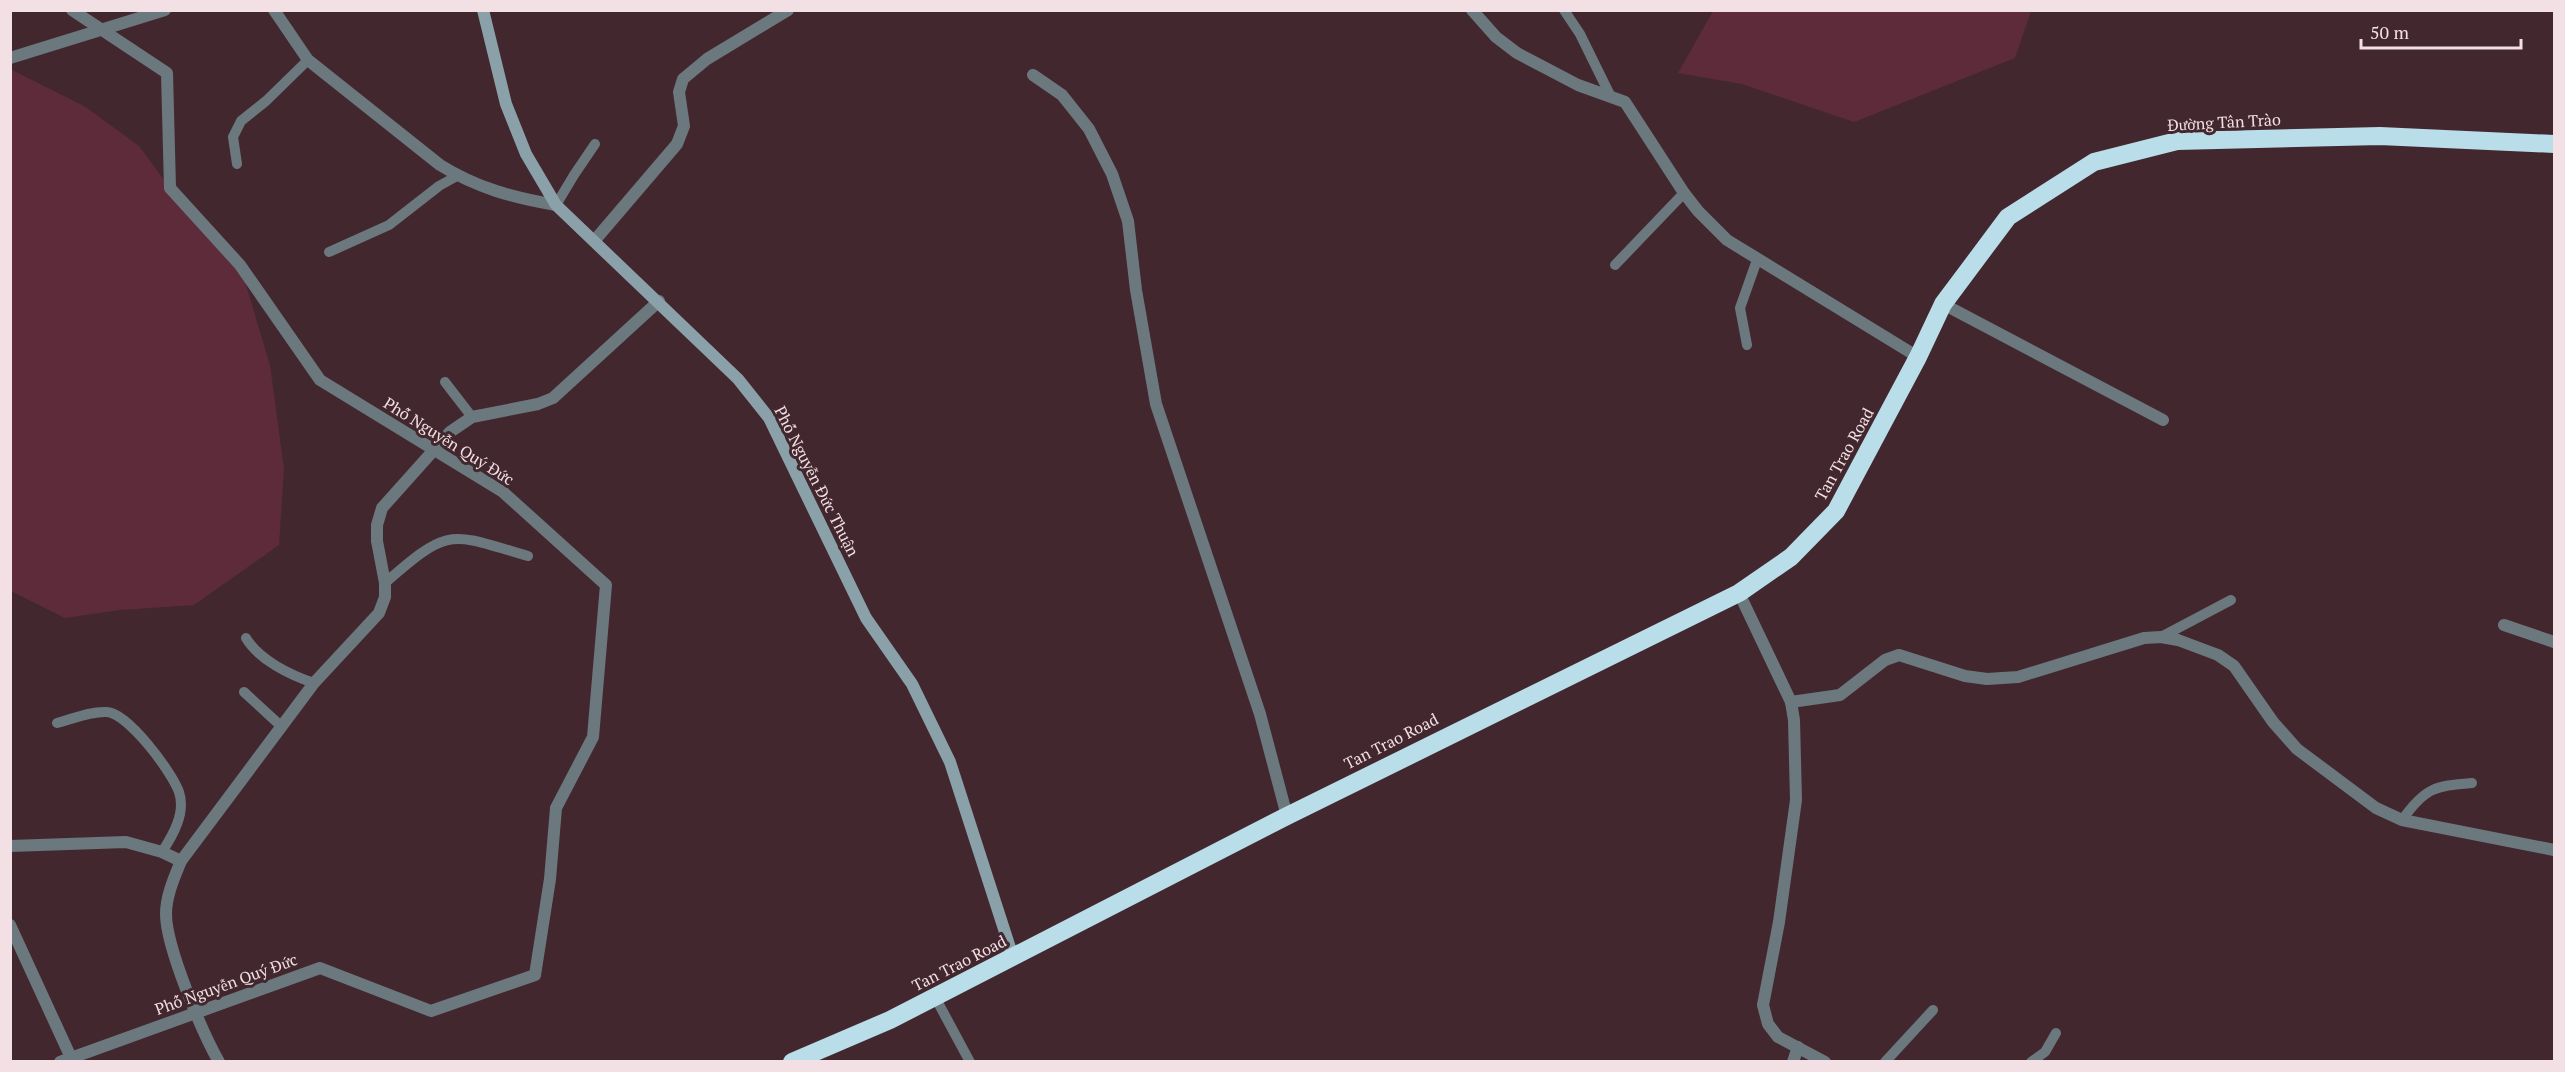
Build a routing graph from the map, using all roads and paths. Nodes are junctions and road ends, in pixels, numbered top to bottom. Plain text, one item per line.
1 (72, 10) edge
2 (165, 10) edge
3 (274, 10) edge
4 (483, 10) edge
5 (788, 10) edge
6 (1472, 10) edge
7 (1564, 10) edge
8 (102, 30) junction
9 (10, 58) edge
10 (308, 60) junction
11 (1033, 75) dead end
12 (1611, 95) junction
13 (595, 144) dead end
14 (2554, 144) edge
15 (237, 164) dead end
16 (457, 176) junction
17 (1684, 193) junction
18 (556, 205) junction
19 (595, 240) junction
20 (329, 252) dead end
21 (1757, 260) junction
22 (1615, 265) dead end
23 (659, 301) junction
24 (1944, 304) junction
25 (1747, 345) dead end
26 (1918, 357) junction
27 (445, 382) dead end
28 (472, 417) junction
29 (2163, 420) dead end
30 (434, 450) junction
31 (528, 556) dead end
32 (385, 583) junction
33 (1738, 593) junction
34 (2231, 600) dead end
35 (2504, 625) dead end
36 (2161, 637) junction
37 (246, 638) dead end
38 (2554, 642) edge
39 (314, 683) junction
40 (244, 692) dead end
41 (1791, 702) junction
42 (57, 723) dead end
43 (282, 727) junction
44 (2472, 783) dead end
45 (1287, 816) junction
46 (2402, 820) junction
47 (10, 846) edge
48 (2554, 850) edge
49 (162, 852) junction
50 (181, 861) junction
51 (10, 925) edge
52 (1013, 957) junction
53 (935, 997) junction
54 (1933, 1010) dead end
55 (196, 1012) junction
56 (2056, 1033) dead end
57 (1798, 1047) junction
58 (68, 1060) edge
59 (219, 1062) edge
60 (792, 1062) edge
61 (970, 1062) edge
62 (1793, 1062) edge
63 (1825, 1062) edge
64 (1885, 1062) edge
65 (2031, 1062) edge

1 - 8 street, Phố Nguyễn Quý Đức
2 - 8 street
3 - 10 street
4 - 18 street, Phố Nguyễn Đức Thuận
5 - 19 street
6 - 12 street
7 - 12 lane
8 - 9 street
8 - 30 street, Phố Nguyễn Quý Đức
10 - 15 lane
10 - 16 street
11 - 45 street
12 - 17 street
13 - 18 lane
14 - 24 highway, Đường Tân Trào
16 - 18 street
16 - 20 lane
17 - 21 street
17 - 22 lane
18 - 19 street, Phố Nguyễn Đức Thuận
19 - 23 street, Phố Nguyễn Đức Thuận
21 - 25 lane
21 - 26 street
23 - 28 street
23 - 52 street, Phố Nguyễn Đức Thuận
24 - 26 highway, Đường Tân Trào
24 - 29 street
26 - 33 highway, Tan Trao Road
27 - 28 lane
28 - 30 street
30 - 32 street
30 - 55 street, Phố Nguyễn Quý Đức
31 - 32 lane
32 - 39 street
33 - 41 street
33 - 45 highway, Tan Trao Road
34 - 36 lane
35 - 38 street
36 - 41 street
36 - 46 street
37 - 39 lane
39 - 43 street
40 - 43 lane
41 - 57 street
42 - 49 lane
43 - 50 street
44 - 46 lane
45 - 52 highway, Tan Trao Road
46 - 48 street
47 - 49 street
49 - 50 street
50 - 55 street
51 - 58 street
52 - 53 highway, Tan Trao Road
53 - 60 highway, Tan Trao Road
53 - 61 lane
54 - 64 lane
55 - 58 street, Phố Nguyễn Quý Đức
55 - 59 street
56 - 65 lane
57 - 62 street
57 - 63 street

